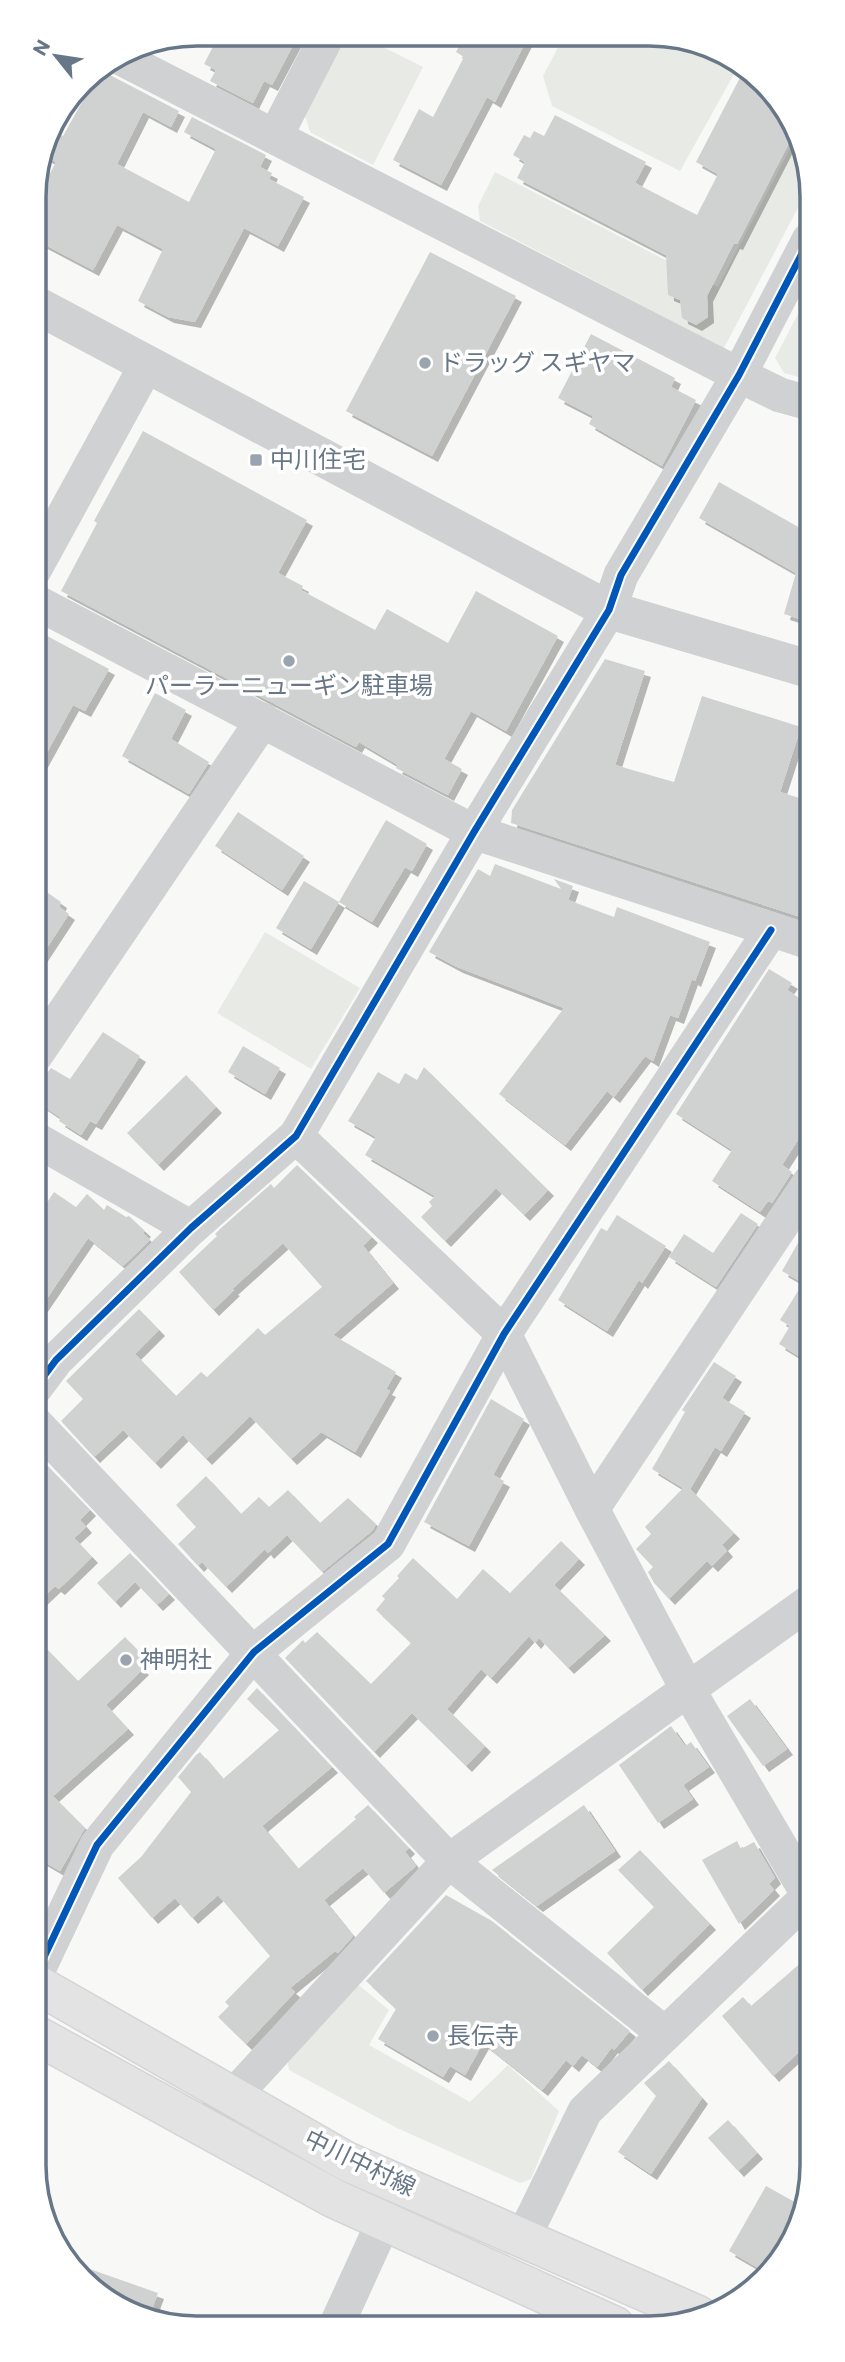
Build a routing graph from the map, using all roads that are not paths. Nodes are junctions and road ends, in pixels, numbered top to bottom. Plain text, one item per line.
1 (322, 46) edge
2 (128, 62) edge
3 (275, 137) junction
4 (800, 257) edge
5 (46, 310) edge
6 (147, 364) junction
7 (739, 375) junction
8 (800, 400) edge
9 (46, 548) edge
10 (46, 607) edge
11 (609, 610) junction
12 (800, 666) edge
13 (263, 720) junction
14 (474, 832) junction
15 (771, 930) junction
16 (800, 939) edge
17 (46, 1040) edge
18 (296, 1136) junction
19 (46, 1145) edge
20 (799, 1198) edge
21 (191, 1228) junction
22 (504, 1334) junction
23 (46, 1373) edge
24 (46, 1435) edge
25 (592, 1509) junction
26 (799, 1613) edge
27 (254, 1652) junction
28 (687, 1688) junction
29 (449, 1861) junction
30 (799, 1878) edge
31 (799, 1906) edge
32 (46, 1953) edge
33 (46, 1990) edge
34 (665, 2034) junction
35 (46, 2040) edge
36 (232, 2095) junction
37 (205, 2127) junction
38 (384, 2221) junction
39 (523, 2238) junction
40 (688, 2311) edge
41 (341, 2316) edge
42 (593, 2316) edge

1 - 3 street
2 - 3 street
3 - 7 street
4 - 7 street
5 - 6 street
6 - 9 street
6 - 11 street
7 - 8 street
7 - 11 street
10 - 13 street
11 - 12 street
11 - 14 street
13 - 14 street
13 - 17 street
14 - 15 street
14 - 18 street
15 - 16 street
15 - 22 street
18 - 21 street
18 - 22 street
19 - 21 street
20 - 25 street
21 - 23 street
22 - 25 street
22 - 27 street
24 - 27 street
25 - 28 street
26 - 28 street
27 - 29 street
27 - 32 street
28 - 29 street
28 - 30 street
29 - 34 street
29 - 36 street
31 - 34 street
33 - 36 main road, 中川中村線
34 - 39 street
35 - 37 main road, 中川中村線
36 - 37 street
36 - 39 main road, 中川中村線
37 - 38 main road, 中川中村線
38 - 41 street
38 - 42 main road, 中川中村線
39 - 40 main road, 中川中村線

